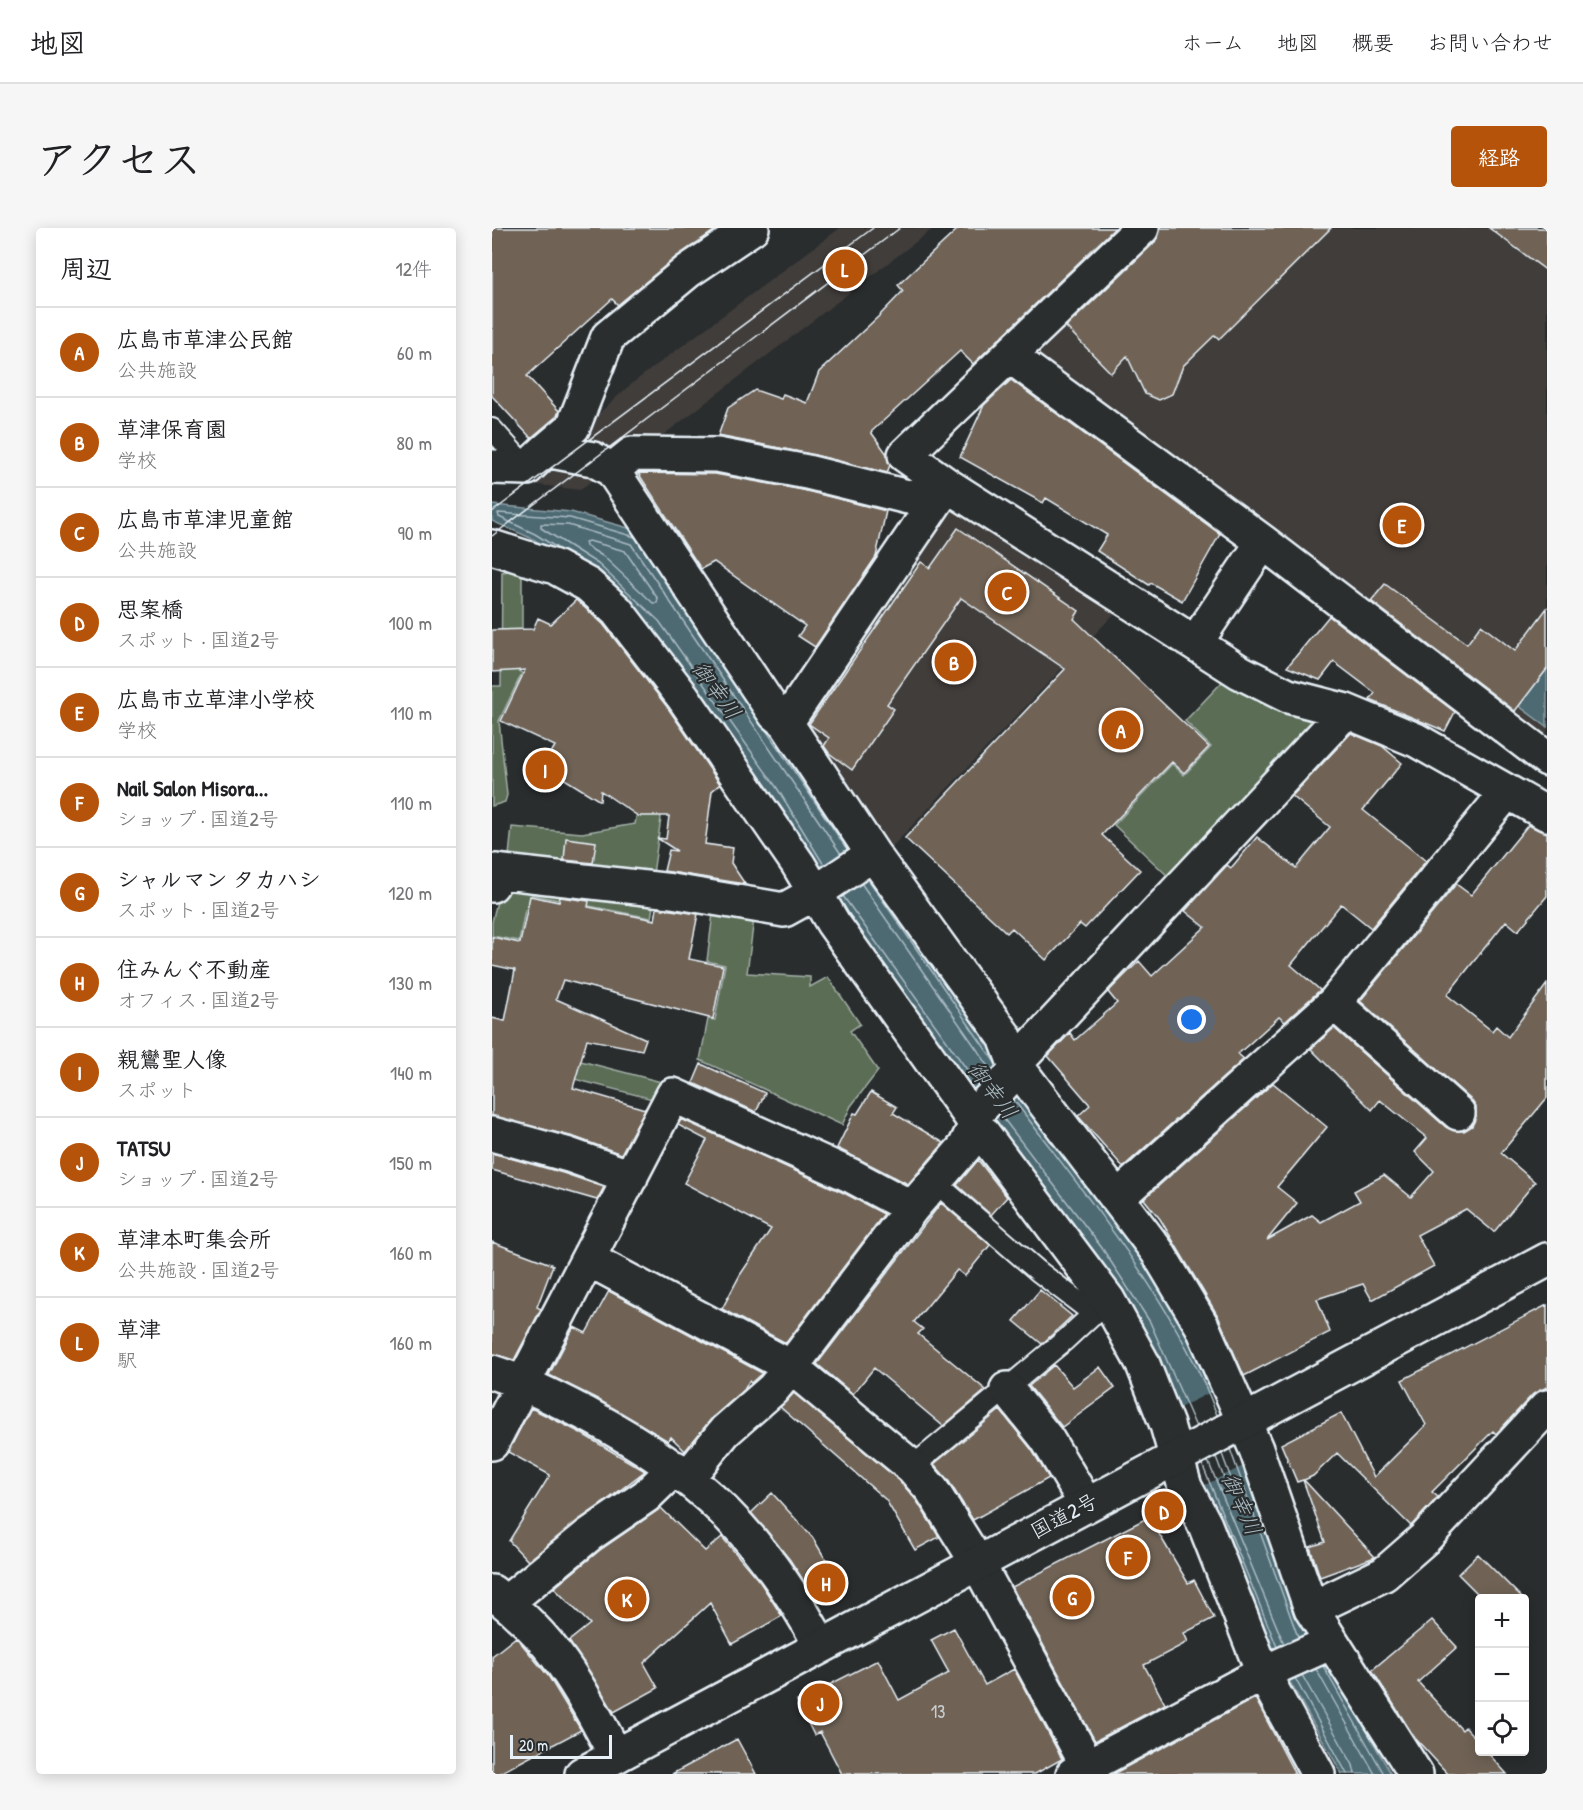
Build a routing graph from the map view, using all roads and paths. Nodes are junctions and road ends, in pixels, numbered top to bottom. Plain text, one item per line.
1 (752, 228) edge
2 (1142, 228) edge
3 (1010, 356) junction
4 (492, 429) edge
5 (537, 459) junction
6 (492, 467) edge
7 (612, 470) junction
8 (947, 486) junction
9 (1263, 542) junction
10 (497, 554) edge
11 (1196, 642) junction
12 (1346, 711) junction
13 (786, 723) junction
14 (1547, 759) edge
15 (1507, 792) junction
16 (1547, 814) edge
17 (870, 856) junction
18 (492, 885) edge
19 (817, 892) junction
20 (1334, 1003) junction
21 (1015, 1068) junction
22 (1458, 1113) dead end
23 (976, 1118) junction
24 (492, 1134) edge
25 (631, 1177) junction
26 (935, 1182) junction
27 (1117, 1198) junction
28 (912, 1208) junction
29 (590, 1260) junction
30 (1547, 1260) edge
31 (1101, 1307) junction
32 (791, 1367) junction
33 (492, 1372) edge
34 (523, 1382) junction
35 (1006, 1389) junction
36 (1547, 1407) edge
37 (1240, 1423) junction
38 (492, 1443) edge
39 (1183, 1452) junction
40 (912, 1467) junction
41 (682, 1472) junction
42 (1086, 1504) junction
43 (977, 1562) junction
44 (497, 1598) edge
45 (1311, 1609) junction
46 (1327, 1644) junction
47 (821, 1646) junction
48 (1271, 1670) junction
49 (616, 1756) junction
50 (1084, 1771) edge
51 (582, 1774) edge
52 (1318, 1774) edge
53 (1416, 1774) edge

1 - 5 main road
2 - 3 main road
3 - 8 main road
3 - 9 main road
4 - 5 lane
5 - 6 main road
5 - 7 main road
7 - 8 main road
7 - 13 main road
8 - 11 main road
8 - 13 main road
9 - 11 main road
9 - 14 main road
10 - 19 main road
11 - 12 main road
12 - 15 main road
12 - 21 main road
13 - 17 main road
15 - 16 main road
15 - 20 main road
17 - 19 main road
17 - 21 main road
18 - 19 main road
19 - 23 main road
20 - 22 main road
20 - 27 main road
21 - 23 main road
21 - 27 main road
23 - 26 main road
23 - 31 main road
24 - 25 main road
25 - 28 main road
25 - 29 main road
26 - 28 main road
26 - 31 lane
27 - 37 main road
28 - 32 main road
29 - 32 main road
29 - 34 main road
30 - 37 main road, 国道2号
31 - 35 lane
31 - 39 main road
32 - 40 main road
32 - 41 main road
33 - 34 main road
34 - 38 main road
34 - 41 main road
35 - 40 lane
35 - 42 main road
36 - 45 main road
37 - 39 main road, 国道2号
37 - 45 main road
39 - 42 main road, 国道2号
39 - 48 main road
40 - 43 main road
41 - 44 main road
41 - 47 main road
42 - 43 main road, 国道2号
43 - 47 main road, 国道2号
43 - 50 main road
44 - 49 main road
45 - 46 main road
46 - 48 main road
46 - 53 main road
47 - 49 main road, 国道2号
48 - 50 main road
48 - 52 main road
49 - 51 main road, 国道2号

